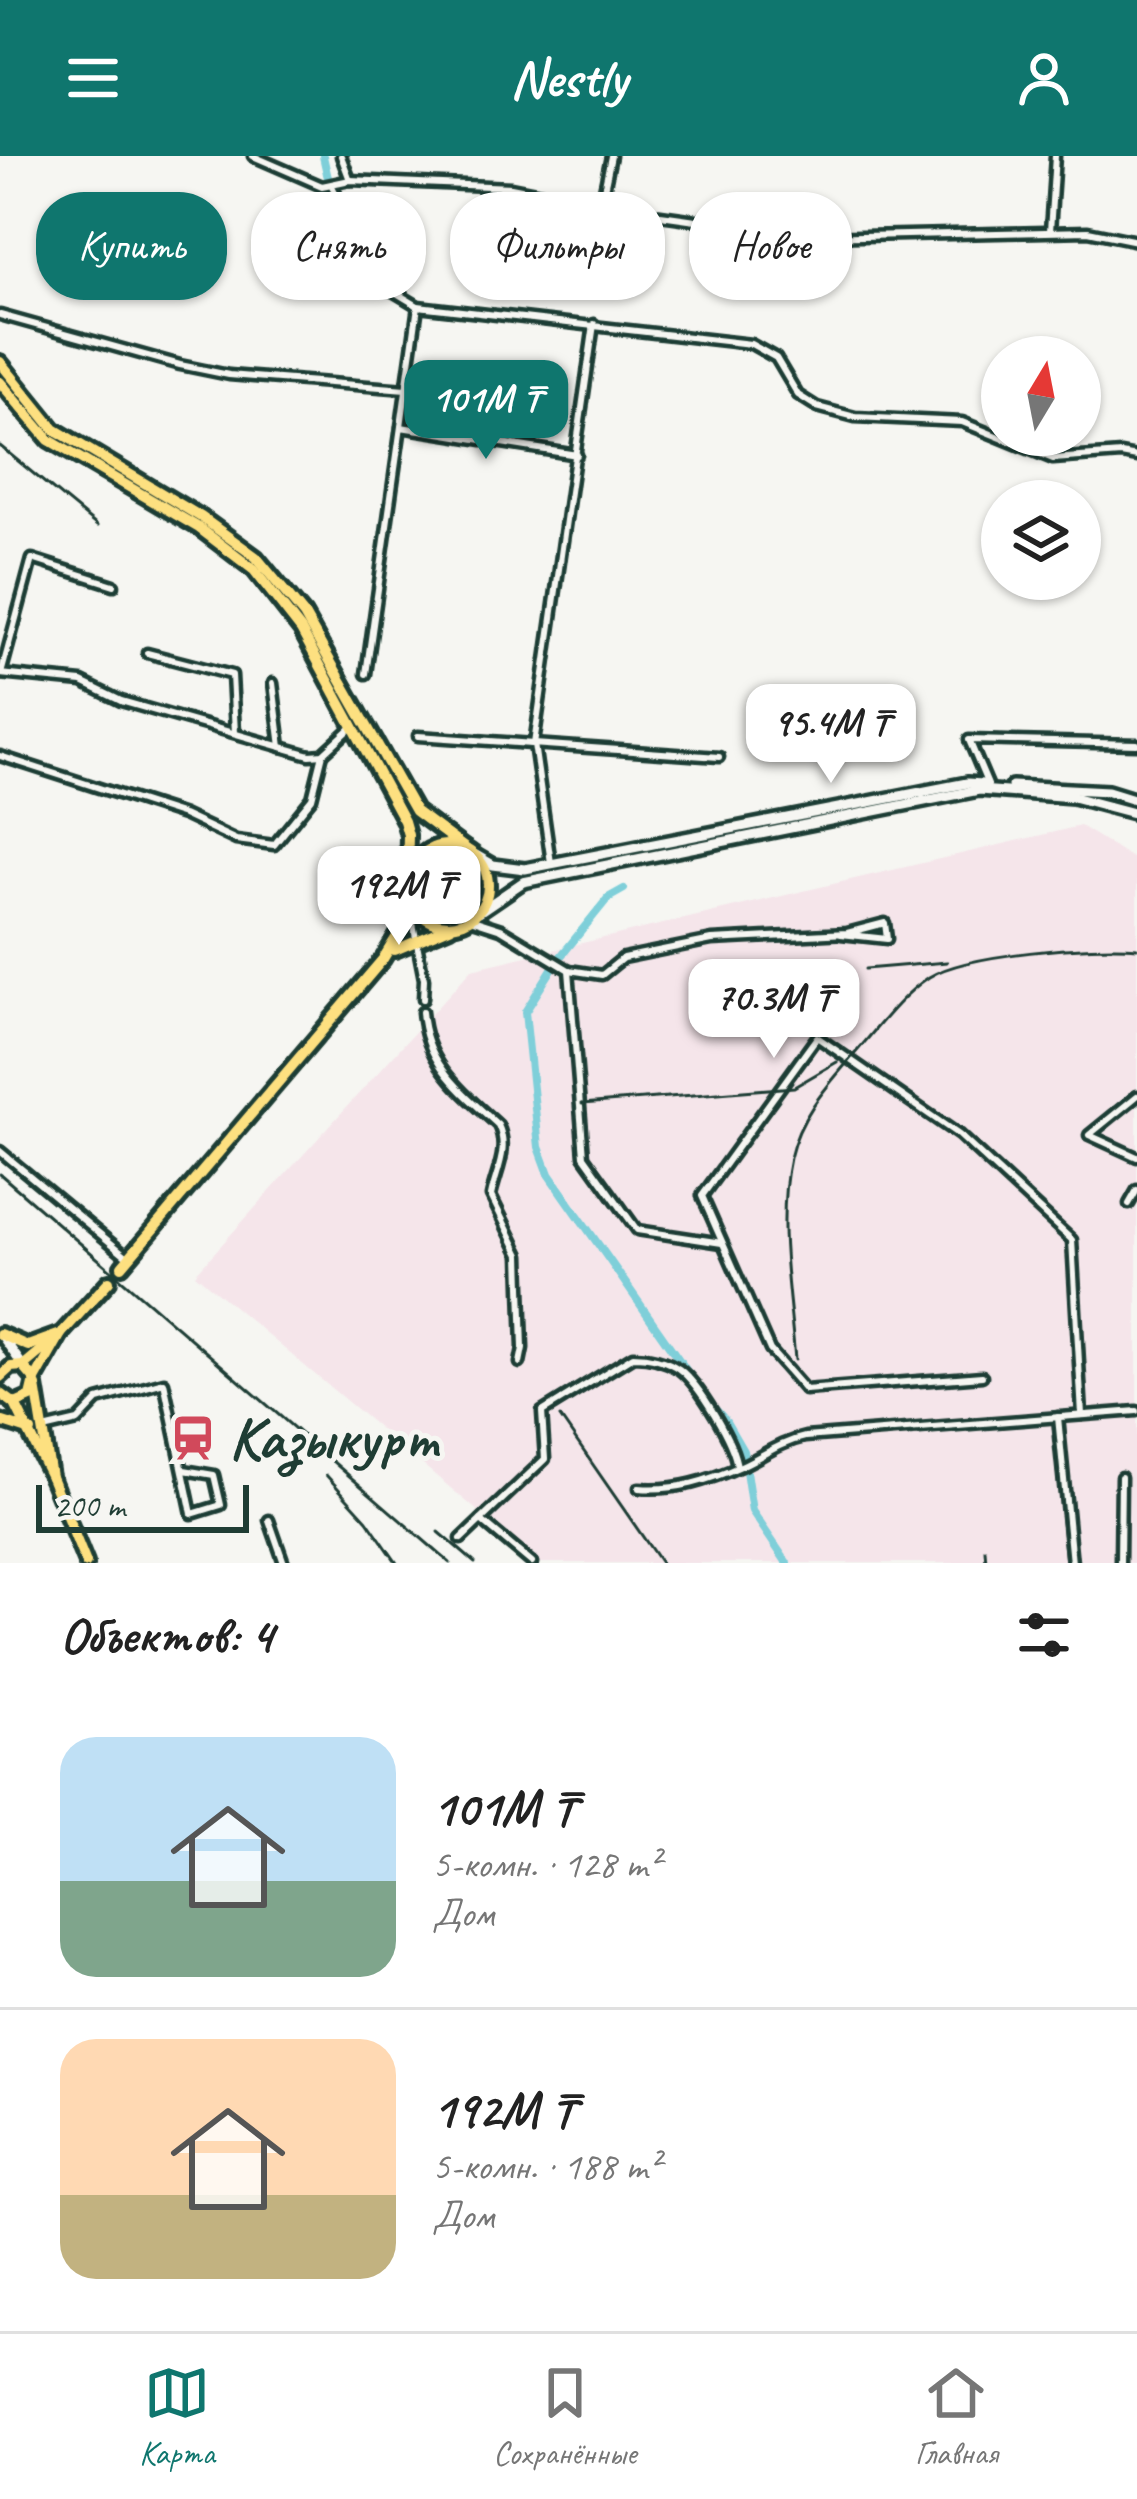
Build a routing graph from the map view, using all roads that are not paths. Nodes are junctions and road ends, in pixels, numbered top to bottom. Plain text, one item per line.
1 (253, 156) edge
2 (341, 156) edge
3 (611, 156) edge
4 (1055, 156) edge
5 (350, 180) junction
6 (332, 186) junction
7 (537, 192) edge
8 (604, 192) edge
9 (665, 214) edge
10 (1050, 231) junction
11 (1137, 242) edge
12 (418, 307) junction
13 (0, 315) edge
14 (594, 324) junction
15 (0, 363) edge
16 (0, 382) edge
17 (406, 389) junction
18 (401, 427) junction
19 (577, 455) junction
20 (1137, 457) edge
21 (114, 585) dead end
22 (147, 653) dead end
23 (1, 674) edge
24 (366, 674) dead end
25 (273, 683) dead end
26 (353, 724) junction
27 (235, 733) junction
28 (418, 736) dead end
29 (534, 744) junction
30 (1137, 744) edge
31 (281, 747) junction
32 (323, 754) junction
33 (0, 757) edge
34 (719, 757) dead end
35 (988, 785) junction
36 (395, 793) junction
37 (1137, 800) edge
38 (1137, 814) edge
39 (470, 851) junction
40 (551, 863) junction
41 (408, 890) junction
42 (469, 918) junction
43 (841, 934) junction
44 (418, 940) junction
45 (383, 959) junction
46 (569, 970) junction
47 (423, 999) dead end
48 (422, 1012) dead end
49 (1137, 1096) edge
50 (0, 1151) edge
51 (1137, 1156) edge
52 (1137, 1190) edge
53 (1129, 1204) dead end
54 (723, 1243) junction
55 (125, 1262) joint
56 (110, 1281) dead end
57 (0, 1334) edge
58 (61, 1334) junction
59 (49, 1354) junction
60 (520, 1363) dead end
61 (23, 1366) junction
62 (982, 1376) dead end
63 (0, 1377) edge
64 (36, 1383) junction
65 (0, 1394) edge
66 (13, 1403) junction
67 (1137, 1411) edge
68 (39, 1414) junction
69 (1082, 1415) junction
70 (0, 1417) edge
71 (1058, 1417) junction
72 (36, 1430) junction
73 (737, 1467) junction
74 (184, 1470) junction
75 (1121, 1477) dead end
76 (639, 1489) dead end
77 (268, 1520) dead end
78 (481, 1520) junction
79 (461, 1539) dead end
80 (86, 1563) edge
81 (284, 1563) edge
82 (532, 1563) edge
83 (1072, 1563) edge
84 (1120, 1563) edge

1 - 6 street
2 - 5 street
3 - 8 street
4 - 10 street
5 - 6 street
5 - 7 street
6 - 12 street
9 - 10 street
10 - 11 street
12 - 14 street
12 - 17 street
13 - 17 street
14 - 19 street
14 - 20 street
15 - 36 main road
16 - 26 main road
17 - 18 street
18 - 19 street
18 - 24 street
19 - 29 street
21 - 23 street
22 - 27 street
23 - 27 street
25 - 31 street
26 - 32 street
26 - 36 main road
27 - 31 street
28 - 29 street
29 - 34 street
29 - 40 street
30 - 35 street
31 - 32 street
32 - 33 street
35 - 37 main road
35 - 40 main road
36 - 39 main road
36 - 41 main road
38 - 42 main road
39 - 40 main road
39 - 41 main road
39 - 42 main road
41 - 42 main road
41 - 44 street
41 - 45 main road
42 - 44 main road
42 - 46 street
43 - 43 street
43 - 46 street
44 - 45 main road
44 - 47 street
45 - 55 main road
46 - 54 street
48 - 60 street
49 - 51 street
50 - 55 street
52 - 53 street
54 - 62 street
54 - 69 street
56 - 58 main road
57 - 58 main road
57 - 61 main road
58 - 59 main road
58 - 61 main road
59 - 64 main road
59 - 68 main road
61 - 63 main road
61 - 64 main road
64 - 66 main road
64 - 68 main road
65 - 66 main road
66 - 70 main road
66 - 72 main road
67 - 69 street
68 - 72 main road
69 - 71 street
70 - 72 main road
71 - 73 street
71 - 83 street
72 - 74 street
72 - 80 main road
73 - 76 street
73 - 78 street
74 - 74 street
75 - 84 street
77 - 81 street
78 - 79 street
78 - 82 street

